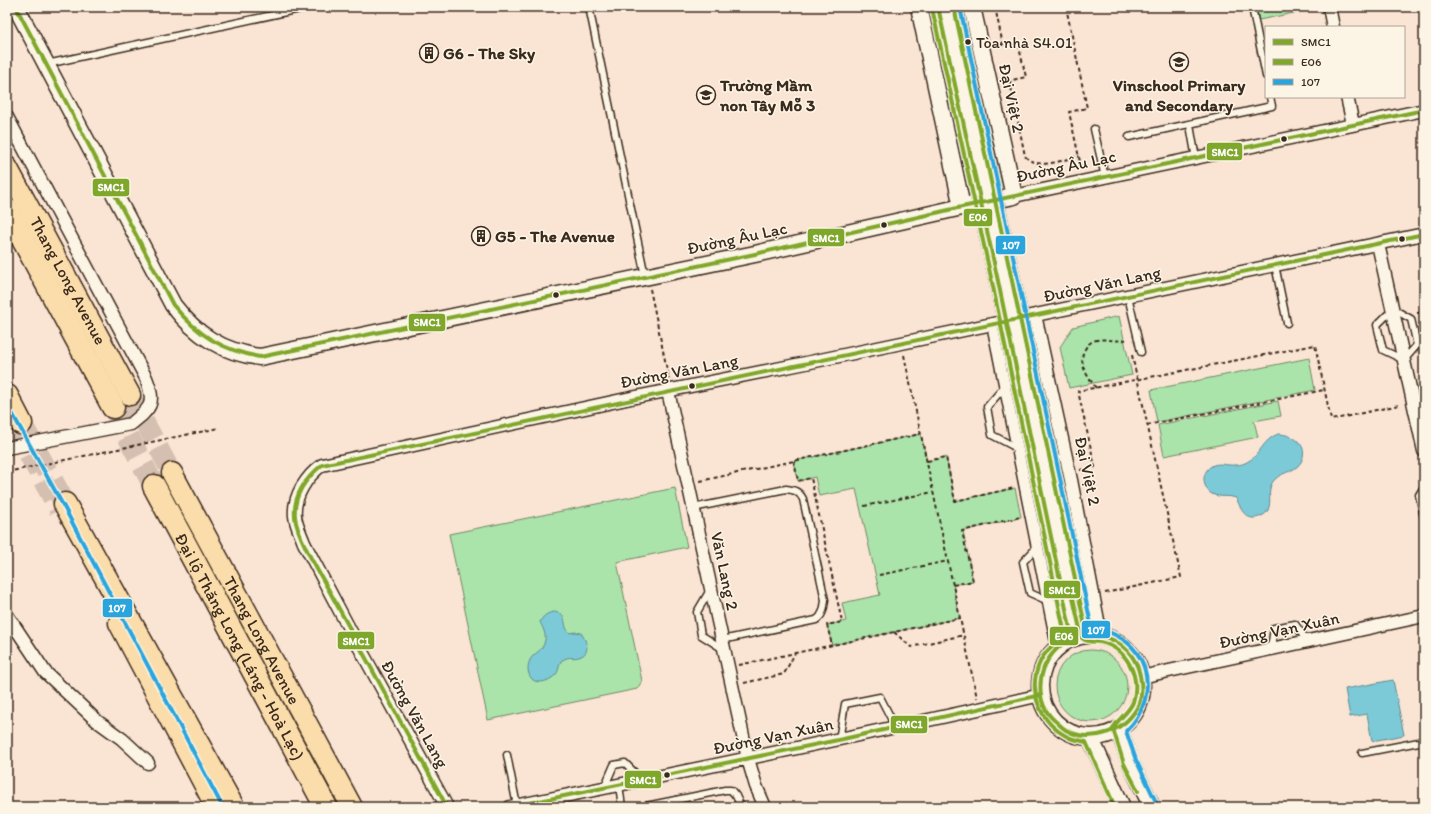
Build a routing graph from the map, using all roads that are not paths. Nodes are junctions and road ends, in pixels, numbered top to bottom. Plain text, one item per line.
1 (16, 7) edge
2 (309, 7) edge
3 (589, 7) edge
4 (919, 7) edge
5 (938, 7) edge
6 (954, 7) edge
7 (972, 7) edge
8 (1252, 7) edge
9 (1329, 7) edge
10 (1333, 26) edge
11 (48, 64) junction
12 (1265, 71) edge
13 (1270, 98) edge
14 (1347, 98) edge
15 (1424, 110) edge
16 (7, 116) edge
17 (1353, 124) junction
18 (1190, 125) junction
19 (1094, 129) dead end
20 (1129, 137) dead end
21 (1196, 158) junction
22 (7, 166) edge
23 (1105, 177) junction
24 (1014, 196) junction
25 (962, 207) junction
26 (7, 210) edge
27 (1424, 234) edge
28 (1378, 244) junction
29 (1275, 265) junction
30 (647, 280) junction
31 (1128, 296) junction
32 (1393, 309) junction
33 (1035, 316) junction
34 (1287, 323) dead end
35 (992, 324) junction
36 (1141, 352) dead end
37 (1404, 360) junction
38 (1005, 386) junction
39 (669, 387) junction
40 (7, 396) edge
41 (121, 401) joint
42 (14, 422) tunnel mouth
43 (7, 448) edge
44 (1017, 448) junction
45 (1424, 451) edge
46 (172, 473) tunnel mouth
47 (154, 486) tunnel mouth
48 (1424, 487) edge
49 (62, 507) joint
50 (693, 508) junction
51 (1424, 518) edge
52 (1037, 547) junction
53 (711, 589) junction
54 (1063, 597) junction
55 (7, 615) edge
56 (1424, 616) edge
57 (1087, 636) junction
58 (1307, 641) junction
59 (723, 645) junction
60 (1058, 647) junction
61 (1271, 649) junction
62 (1141, 677) junction
63 (1041, 695) junction
64 (896, 728) junction
65 (1119, 729) junction
66 (1090, 737) junction
67 (839, 740) junction
68 (1424, 741) edge
69 (1362, 753) dead end
70 (507, 755) dead end
71 (748, 759) junction
72 (148, 763) dead end
73 (642, 780) junction
74 (619, 785) junction
75 (604, 788) junction
76 (514, 806) edge
77 (216, 807) edge
78 (233, 807) edge
79 (326, 807) edge
80 (352, 807) edge
81 (447, 807) edge
82 (622, 807) edge
83 (641, 807) edge
84 (741, 807) edge
85 (766, 807) edge
86 (1122, 807) edge
87 (1152, 807) edge

1 - 11 street, Đường Âu Lạc
2 - 11 lane
3 - 30 lane
4 - 25 street
5 - 54 street, bridge
6 - 54 street, bridge
7 - 24 street, Đại Việt 2
8 - 12 lane
9 - 10 street
11 - 30 street, Đường Âu Lạc
13 - 18 lane
14 - 17 street
15 - 17 street, Đường Âu Lạc
16 - 43 street
17 - 21 street, Đường Âu Lạc
18 - 20 lane
18 - 21 lane
19 - 23 lane
21 - 23 street, Đường Âu Lạc
22 - 41 main road, Thang Long Avenue
23 - 24 street, Đường Âu Lạc
24 - 25 street, Đường Âu Lạc
25 - 30 street, Đường Âu Lạc
26 - 41 highway
27 - 28 street, Đường Văn Lang
28 - 29 street, Đường Văn Lang
28 - 32 street
29 - 31 street, Đường Văn Lang
29 - 34 lane
31 - 33 street, Đường Văn Lang
31 - 36 lane
32 - 37 street
32 - 37 lane
33 - 35 street, Đường Văn Lang
33 - 57 street, Đại Việt 2
35 - 38 street
35 - 39 street, Đường Văn Lang
37 - 45 street
38 - 44 street
38 - 44 lane
39 - 50 street, Văn Lang 2
39 - 81 street, Đường Văn Lang
40 - 42 highway
44 - 52 street
46 - 80 main road, Thang Long Avenue
47 - 79 highway, Đại lộ Thăng Long (Láng - Hoà Lạc)
48 - 51 lane
49 - 77 main road
49 - 78 highway
50 - 53 street, Văn Lang 2
50 - 59 lane
52 - 54 street
52 - 54 lane
53 - 59 street, Văn Lang 2
53 - 59 lane
54 - 57 street
54 - 60 street
55 - 72 street
56 - 58 street, Đường Vạn Xuân
57 - 60 street
57 - 62 street
58 - 61 street, Đường Vạn Xuân
58 - 61 lane
59 - 71 street, Văn Lang 2
60 - 63 street
61 - 62 street, Đường Vạn Xuân
62 - 65 street
63 - 64 street, Đường Vạn Xuân
63 - 66 street
64 - 67 street, Đường Vạn Xuân
64 - 67 lane
65 - 66 street
65 - 87 street
66 - 86 street
67 - 71 street, Đường Vạn Xuân
68 - 69 lane
70 - 76 lane
71 - 73 street, Đường Vạn Xuân
71 - 85 street, Văn Lang 2
73 - 74 street, Đường Vạn Xuân
73 - 75 lane
74 - 75 street, Đường Vạn Xuân
74 - 82 lane
75 - 76 street, Đường Vạn Xuân
83 - 84 lane

